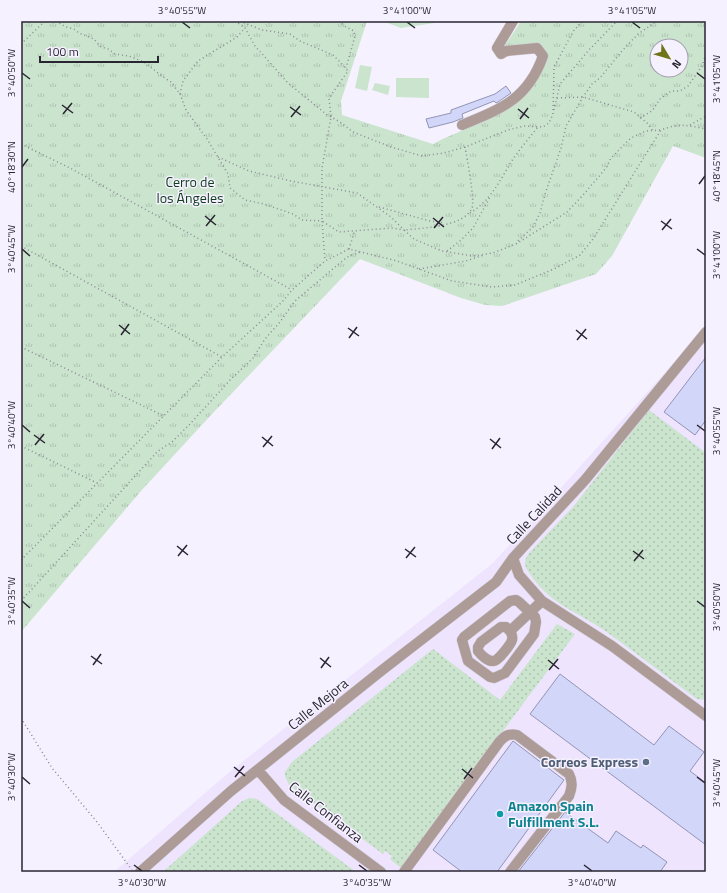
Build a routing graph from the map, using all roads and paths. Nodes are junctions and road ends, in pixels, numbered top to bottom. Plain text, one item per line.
1 (45, 21) edge
2 (56, 21) edge
3 (235, 21) edge
4 (240, 21) edge
5 (339, 21) edge
6 (513, 21) edge
7 (583, 21) edge
8 (617, 21) edge
9 (657, 21) edge
10 (245, 28) junction
11 (21, 44) edge
12 (706, 54) edge
13 (346, 68) junction
14 (180, 94) junction
15 (584, 97) junction
16 (557, 98) junction
17 (553, 114) junction
18 (706, 116) edge
19 (331, 117) junction
20 (640, 118) junction
21 (462, 125) dead end
22 (690, 125) junction
23 (539, 127) junction
24 (706, 129) edge
25 (661, 130) junction
26 (653, 131) junction
27 (21, 144) edge
28 (465, 147) junction
29 (218, 157) junction
30 (322, 186) junction
31 (493, 192) junction
32 (378, 206) junction
33 (465, 216) junction
34 (322, 221) junction
35 (448, 224) junction
36 (355, 230) junction
37 (404, 230) junction
38 (516, 244) junction
39 (21, 246) edge
40 (349, 249) junction
41 (361, 252) junction
42 (446, 252) junction
43 (490, 254) junction
44 (325, 261) junction
45 (419, 269) junction
46 (292, 290) junction
47 (706, 332) edge
48 (21, 347) edge
49 (222, 357) junction
50 (164, 416) junction
51 (21, 446) edge
52 (97, 484) junction
53 (513, 558) junction
54 (21, 560) edge
55 (542, 601) junction
56 (21, 602) edge
57 (530, 612) junction
58 (510, 631) dead end
59 (706, 716) edge
60 (21, 718) edge
61 (258, 770) junction
62 (133, 872) edge
63 (140, 872) edge
64 (381, 872) edge
65 (404, 872) edge
66 (510, 872) edge

1 - 11 path
2 - 14 path
3 - 10 path
4 - 13 path
5 - 13 path
6 - 21 street
7 - 17 path
8 - 16 path
9 - 15 path
10 - 14 path
10 - 19 path
12 - 20 path
13 - 19 path
14 - 29 path
15 - 16 path
15 - 20 path
15 - 38 path
16 - 17 path
17 - 23 path
18 - 22 path
19 - 28 path
19 - 30 path
20 - 26 path
22 - 24 path
22 - 25 path
23 - 28 path
23 - 31 path
25 - 26 path
25 - 45 path
26 - 38 path
27 - 46 path
28 - 33 path
29 - 30 path
29 - 34 path
30 - 32 path
30 - 34 path
31 - 33 path
31 - 42 path
32 - 35 path
32 - 37 path
33 - 35 path
34 - 36 path
34 - 44 path
35 - 37 path
36 - 37 path
36 - 40 path
37 - 42 path
38 - 43 path
39 - 49 path
40 - 41 path
40 - 44 path
41 - 45 path
41 - 56 path
42 - 43 path
43 - 45 path
44 - 46 path
46 - 49 path
47 - 53 street, Calle Calidad
48 - 50 path
49 - 50 path
50 - 52 path
51 - 52 path
52 - 54 path
53 - 55 street, Calle Calidad
53 - 61 street, Calle Mejora
55 - 57 street
55 - 59 street, Calle Calidad
57 - 57 street
57 - 58 street
60 - 62 path
61 - 63 street, Calle Mejora
61 - 64 street, Calle Confianza
65 - 66 street

